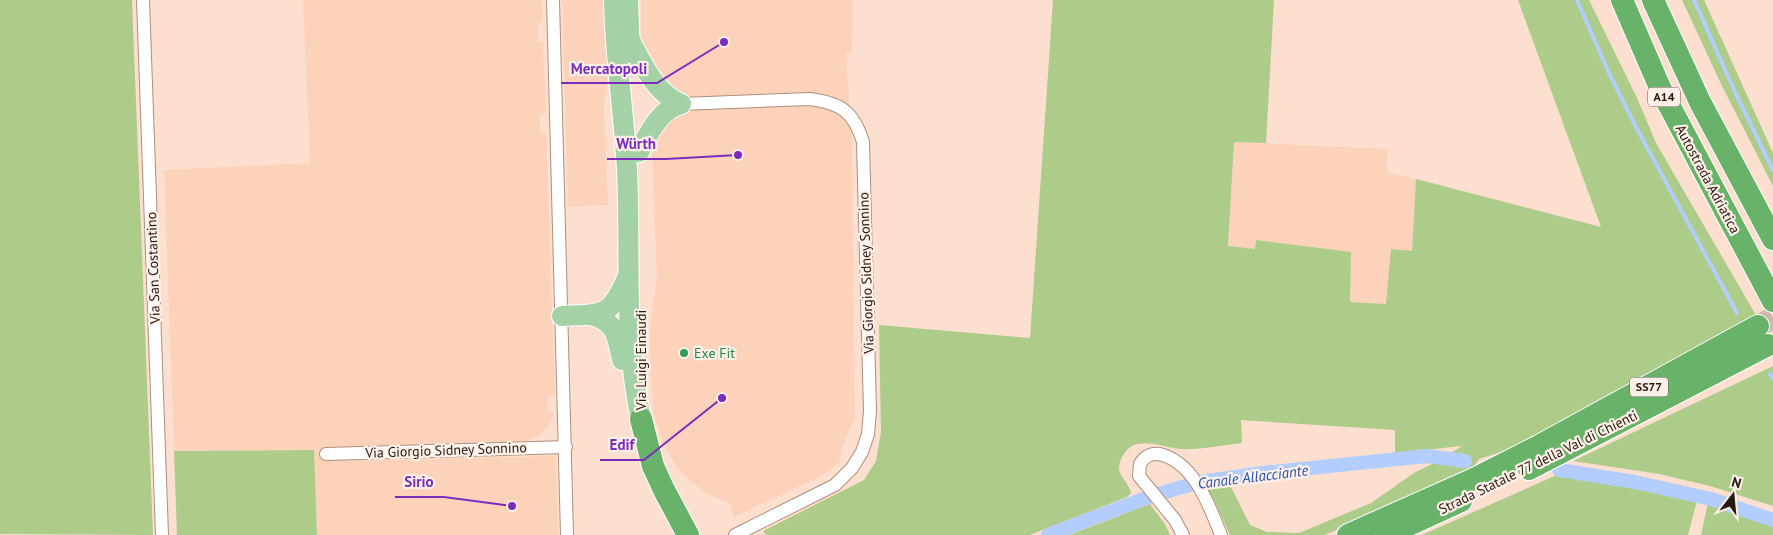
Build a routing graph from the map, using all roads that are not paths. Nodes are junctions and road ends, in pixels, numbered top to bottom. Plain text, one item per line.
1 (143, 0) edge
2 (553, 0) edge
3 (614, 0) edge
4 (628, 0) edge
5 (1622, 0) edge
6 (1653, 0) edge
7 (1669, 0) edge
8 (629, 39) junction
9 (1700, 102) junction
10 (681, 104) junction
11 (639, 152) junction
12 (1773, 239) edge
13 (629, 274) junction
14 (1771, 297) edge
15 (590, 315) junction
16 (562, 316) junction
17 (1763, 336) tunnel mouth
18 (638, 408) junction
19 (566, 447) junction
20 (326, 454) dead end
21 (1481, 484) junction
22 (568, 519) junction
23 (687, 531) edge
24 (162, 535) edge
25 (567, 535) edge
26 (574, 535) edge
27 (736, 535) edge
28 (1183, 535) edge
29 (1221, 535) edge
30 (1348, 535) edge
31 (1387, 535) edge

1 - 24 street, Via San Costantino
2 - 16 street
3 - 13 main road, Via Luigi Einaudi
4 - 8 main road, Via Luigi Einaudi
5 - 14 highway, Autostrada Adriatica / A14
6 - 9 highway, Autostrada Adriatica / A14
7 - 9 highway
8 - 10 main road
8 - 11 main road, Via Luigi Einaudi
9 - 12 highway, Autostrada Adriatica / A14
10 - 11 main road
10 - 27 street, Via Giorgio Sidney Sonnino
11 - 18 main road, Via Luigi Einaudi
13 - 15 main road
13 - 18 main road, Via Luigi Einaudi
15 - 16 main road
15 - 18 main road
16 - 19 street
17 - 21 highway, Strada Statale 77 della Val di Chienti / SS77
18 - 23 highway
19 - 20 street, Via Giorgio Sidney Sonnino
19 - 22 street
21 - 30 highway, Strada Statale 77 della Val di Chienti / SS77
21 - 31 highway, Strada Statale 77 della Val di Chienti / SS77
22 - 25 street
22 - 26 street
28 - 29 street

